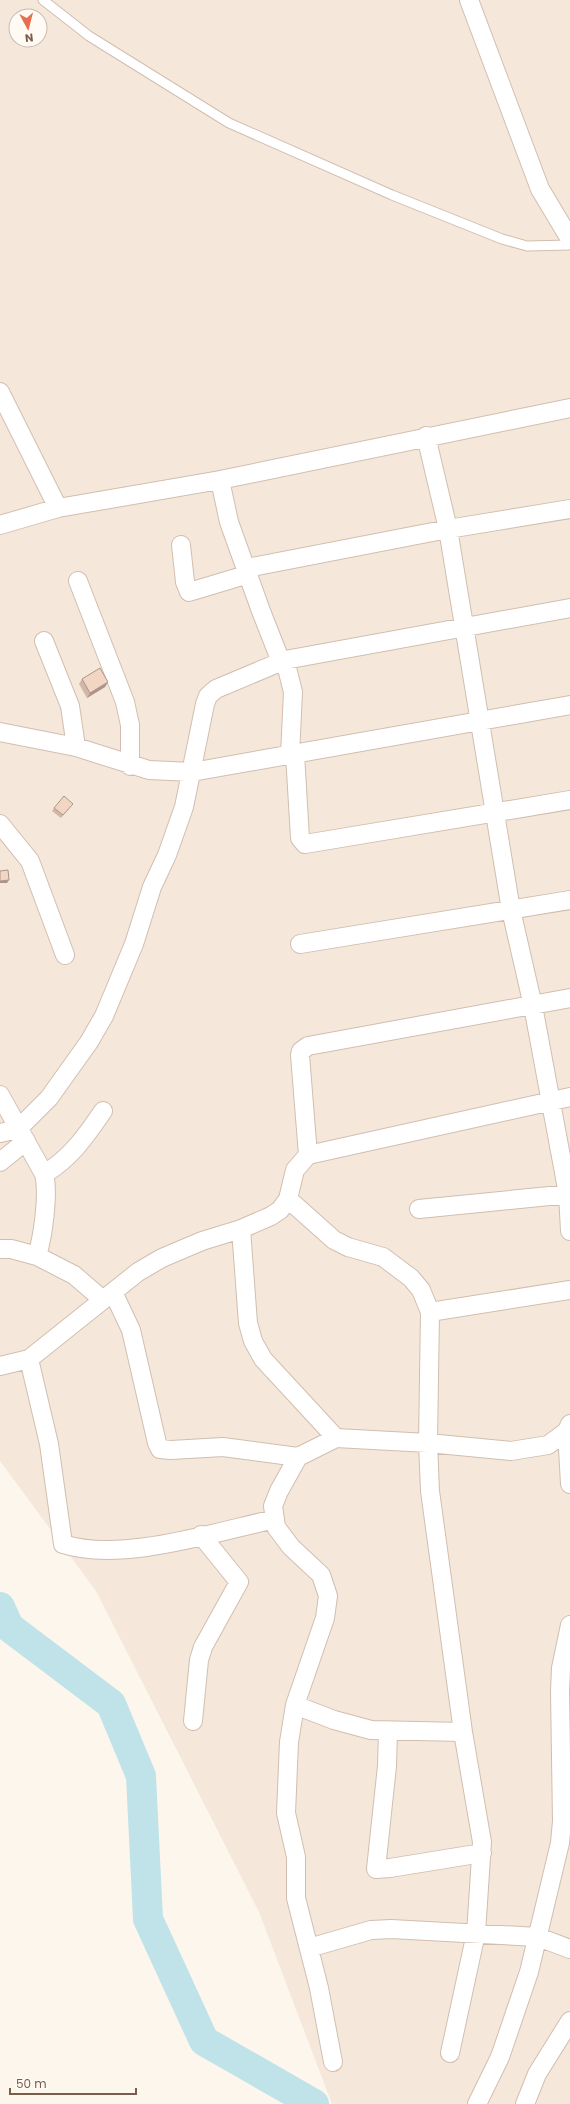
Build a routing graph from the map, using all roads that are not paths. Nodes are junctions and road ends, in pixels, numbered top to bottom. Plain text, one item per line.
1 (43, 0) edge
2 (469, 0) edge
3 (570, 239) edge
4 (570, 245) edge
5 (0, 392) edge
6 (570, 408) edge
7 (426, 436) junction
8 (220, 480) junction
9 (58, 508) junction
10 (570, 509) edge
11 (0, 525) edge
12 (448, 529) junction
13 (181, 545) dead end
14 (248, 571) junction
15 (78, 581) dead end
16 (570, 608) edge
17 (465, 627) junction
18 (44, 641) dead end
19 (283, 661) junction
20 (570, 705) edge
21 (480, 720) junction
22 (0, 732) edge
23 (76, 748) junction
24 (293, 754) junction
25 (130, 766) junction
26 (192, 772) junction
27 (570, 800) edge
28 (494, 814) junction
29 (0, 824) edge
30 (570, 900) edge
31 (511, 910) junction
32 (300, 944) dead end
33 (65, 955) dead end
34 (570, 998) edge
35 (532, 1006) junction
36 (0, 1095) edge
37 (570, 1097) edge
38 (550, 1101) junction
39 (103, 1111) dead end
40 (0, 1133) edge
41 (22, 1135) junction
42 (308, 1155) junction
43 (0, 1162) edge
44 (44, 1174) junction
45 (569, 1194) edge
46 (288, 1199) junction
47 (419, 1209) dead end
48 (241, 1229) junction
49 (570, 1231) edge
50 (0, 1249) edge
51 (36, 1256) junction
52 (570, 1290) edge
53 (108, 1296) junction
54 (430, 1312) junction
55 (29, 1359) junction
56 (0, 1366) edge
57 (568, 1427) edge
58 (336, 1438) junction
59 (428, 1443) junction
60 (298, 1457) junction
61 (570, 1484) edge
62 (275, 1519) junction
63 (201, 1536) junction
64 (570, 1625) edge
65 (295, 1705) junction
66 (193, 1721) dead end
67 (388, 1731) junction
68 (464, 1732) junction
69 (482, 1853) junction
70 (476, 1933) junction
71 (538, 1937) junction
72 (309, 1948) junction
73 (570, 1949) edge
74 (570, 2021) edge
75 (565, 2043) edge
76 (450, 2053) dead end
77 (333, 2062) dead end
78 (477, 2104) edge
79 (525, 2104) edge

1 - 4 lane
2 - 3 street
5 - 9 street
6 - 7 street
7 - 8 street
7 - 12 street
8 - 9 street
8 - 14 street
9 - 11 street
10 - 12 street
12 - 14 street
12 - 17 street
13 - 14 street
14 - 19 street
15 - 25 street
16 - 17 street
17 - 19 street
17 - 21 street
18 - 23 street
19 - 24 street
19 - 26 street
20 - 21 street
21 - 24 street
21 - 28 street
22 - 23 street
23 - 25 street
24 - 26 street
24 - 28 street
25 - 26 street
26 - 41 street
27 - 28 street
28 - 31 street
29 - 33 street
30 - 31 street
31 - 32 street
31 - 35 street
34 - 35 street
35 - 38 street
35 - 42 street
36 - 41 street
37 - 38 street
38 - 42 street
38 - 45 street
39 - 44 street
40 - 41 street
41 - 43 street
41 - 44 street
42 - 46 street
44 - 51 street
45 - 47 street
45 - 49 street
46 - 48 street
46 - 54 street
48 - 53 street
48 - 58 street
50 - 51 street
51 - 53 street
52 - 54 street
53 - 55 street
53 - 60 street
54 - 59 street
55 - 56 street
55 - 63 street
57 - 59 street
57 - 61 street
58 - 59 street
58 - 60 street
59 - 68 street
60 - 62 street
62 - 63 street
62 - 65 street
63 - 66 street
64 - 71 street
65 - 67 street
65 - 72 street
67 - 68 street
67 - 69 street
68 - 69 street
69 - 70 street
70 - 71 street
70 - 72 street
70 - 76 street
71 - 73 street
71 - 78 street
72 - 77 street
74 - 75 street
75 - 79 street

